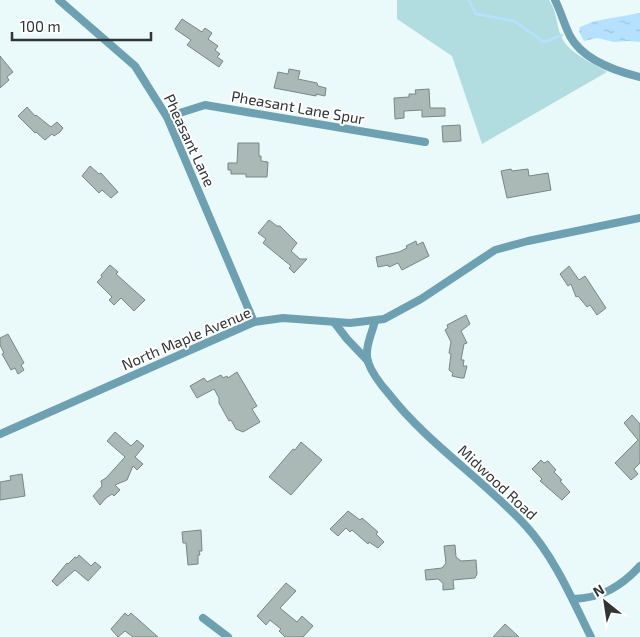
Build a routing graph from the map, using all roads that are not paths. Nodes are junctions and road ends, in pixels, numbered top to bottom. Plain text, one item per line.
1 (59, 0) edge
2 (555, 0) edge
3 (640, 78) edge
4 (167, 117) junction
5 (425, 142) dead end
6 (640, 218) edge
7 (375, 321) junction
8 (254, 322) junction
9 (334, 322) junction
10 (368, 361) junction
11 (0, 434) edge
12 (640, 566) edge
13 (572, 599) junction
14 (203, 618) dead end
15 (228, 637) edge
16 (592, 637) edge

1 - 4 street, Pheasant Lane
2 - 3 street
4 - 5 street, Pheasant Lane Spur
4 - 8 street, Pheasant Lane
6 - 7 street, North Maple Avenue
7 - 9 street, North Maple Avenue
7 - 10 street
8 - 9 street, North Maple Avenue
8 - 11 street, North Maple Avenue
9 - 10 street, Midwood Road
10 - 13 street, Midwood Road
12 - 13 street
13 - 16 street, Midwood Road
14 - 15 street

